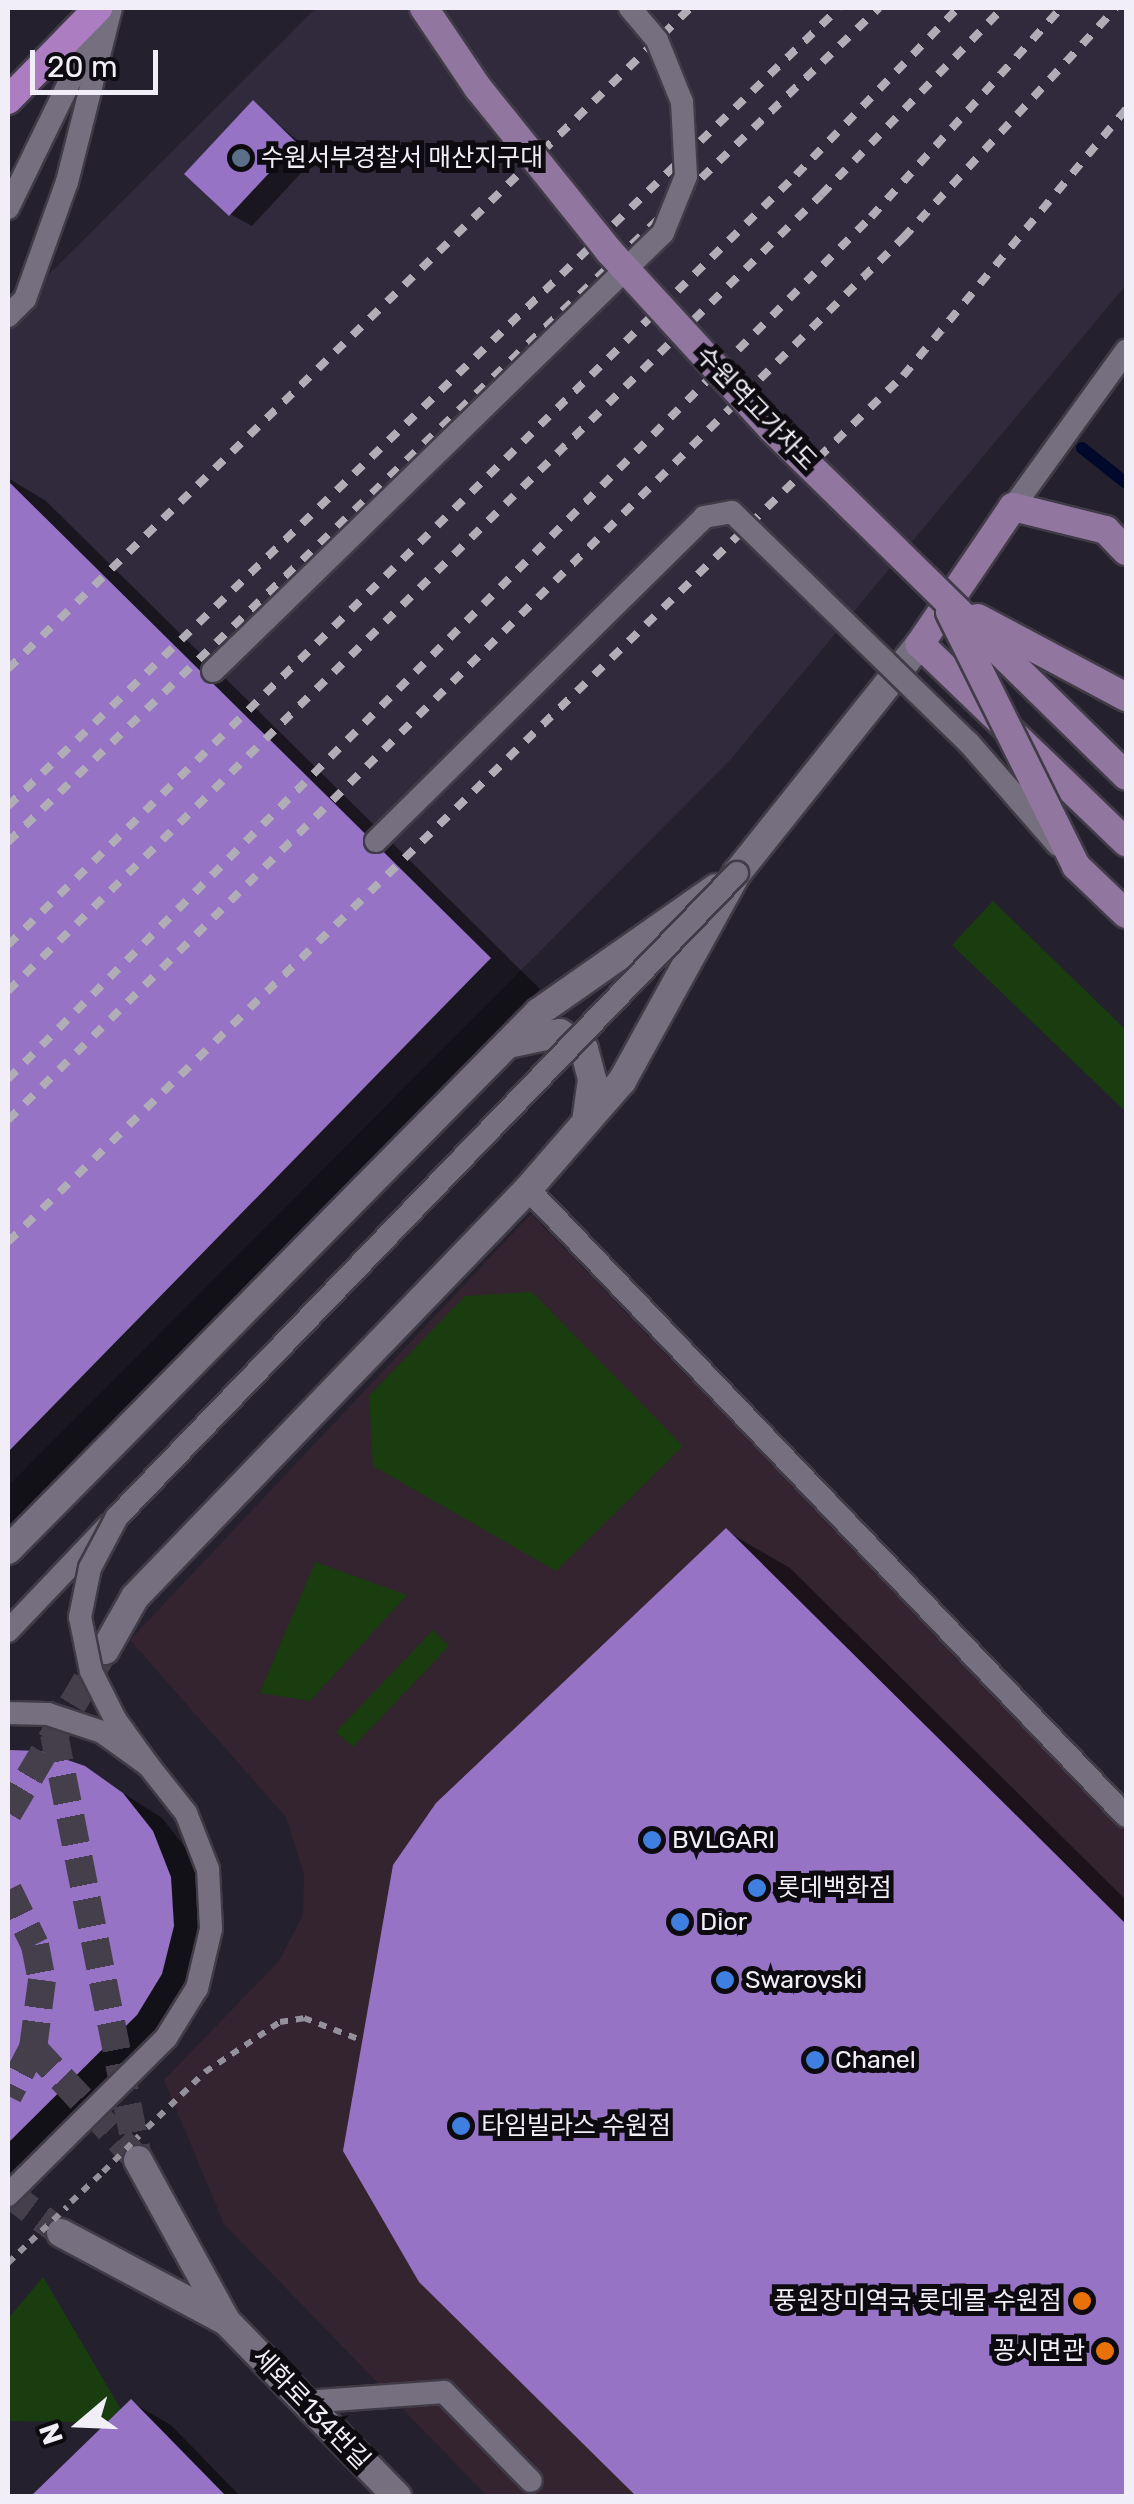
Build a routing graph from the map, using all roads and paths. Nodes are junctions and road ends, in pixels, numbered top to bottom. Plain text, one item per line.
1 (98, 8) edge
2 (109, 8) edge
3 (424, 8) edge
4 (630, 8) edge
5 (8, 100) edge
6 (8, 208) edge
7 (8, 316) edge
8 (1126, 351) edge
9 (1012, 506) junction
10 (1126, 551) edge
11 (946, 601) junction
12 (920, 644) junction
13 (214, 671) dead end
14 (1126, 698) edge
15 (1126, 776) edge
16 (376, 841) dead end
17 (1126, 842) edge
18 (1076, 866) junction
19 (738, 873) junction
20 (1126, 914) edge
21 (508, 1044) junction
22 (586, 1123) junction
23 (528, 1189) junction
24 (117, 1517) junction
25 (8, 1550) edge
26 (8, 1631) edge
27 (105, 1650) tunnel mouth
28 (8, 1713) edge
29 (148, 1765) junction
30 (1126, 1816) edge
31 (360, 2040) dead end
32 (138, 2160) tunnel mouth
33 (8, 2195) edge
34 (61, 2233) tunnel mouth
35 (8, 2263) edge
36 (226, 2321) junction
37 (305, 2402) junction
38 (531, 2482) dead end
39 (397, 2496) edge

1 - 5 main road
2 - 6 lane
2 - 7 lane
3 - 11 main road, 수원역고가차도, bridge
4 - 13 lane, bridge
8 - 9 lane
9 - 10 main road
9 - 12 main road
11 - 14 main road, bridge
11 - 15 main road, 수원역고가차도, bridge
11 - 18 main road, bridge
12 - 17 main road
12 - 19 street
16 - 18 lane, bridge
18 - 20 main road, bridge
19 - 21 street
19 - 22 street
19 - 24 lane, bridge
21 - 22 street
21 - 25 street
22 - 23 street
23 - 27 street
23 - 30 lane
24 - 26 lane, bridge
24 - 29 lane, bridge
28 - 29 lane, bridge
29 - 33 lane, bridge
31 - 35 path, bridge
32 - 36 street
34 - 36 street
36 - 37 street, 세화로134번길
37 - 38 lane
37 - 39 street, 세화로134번길

